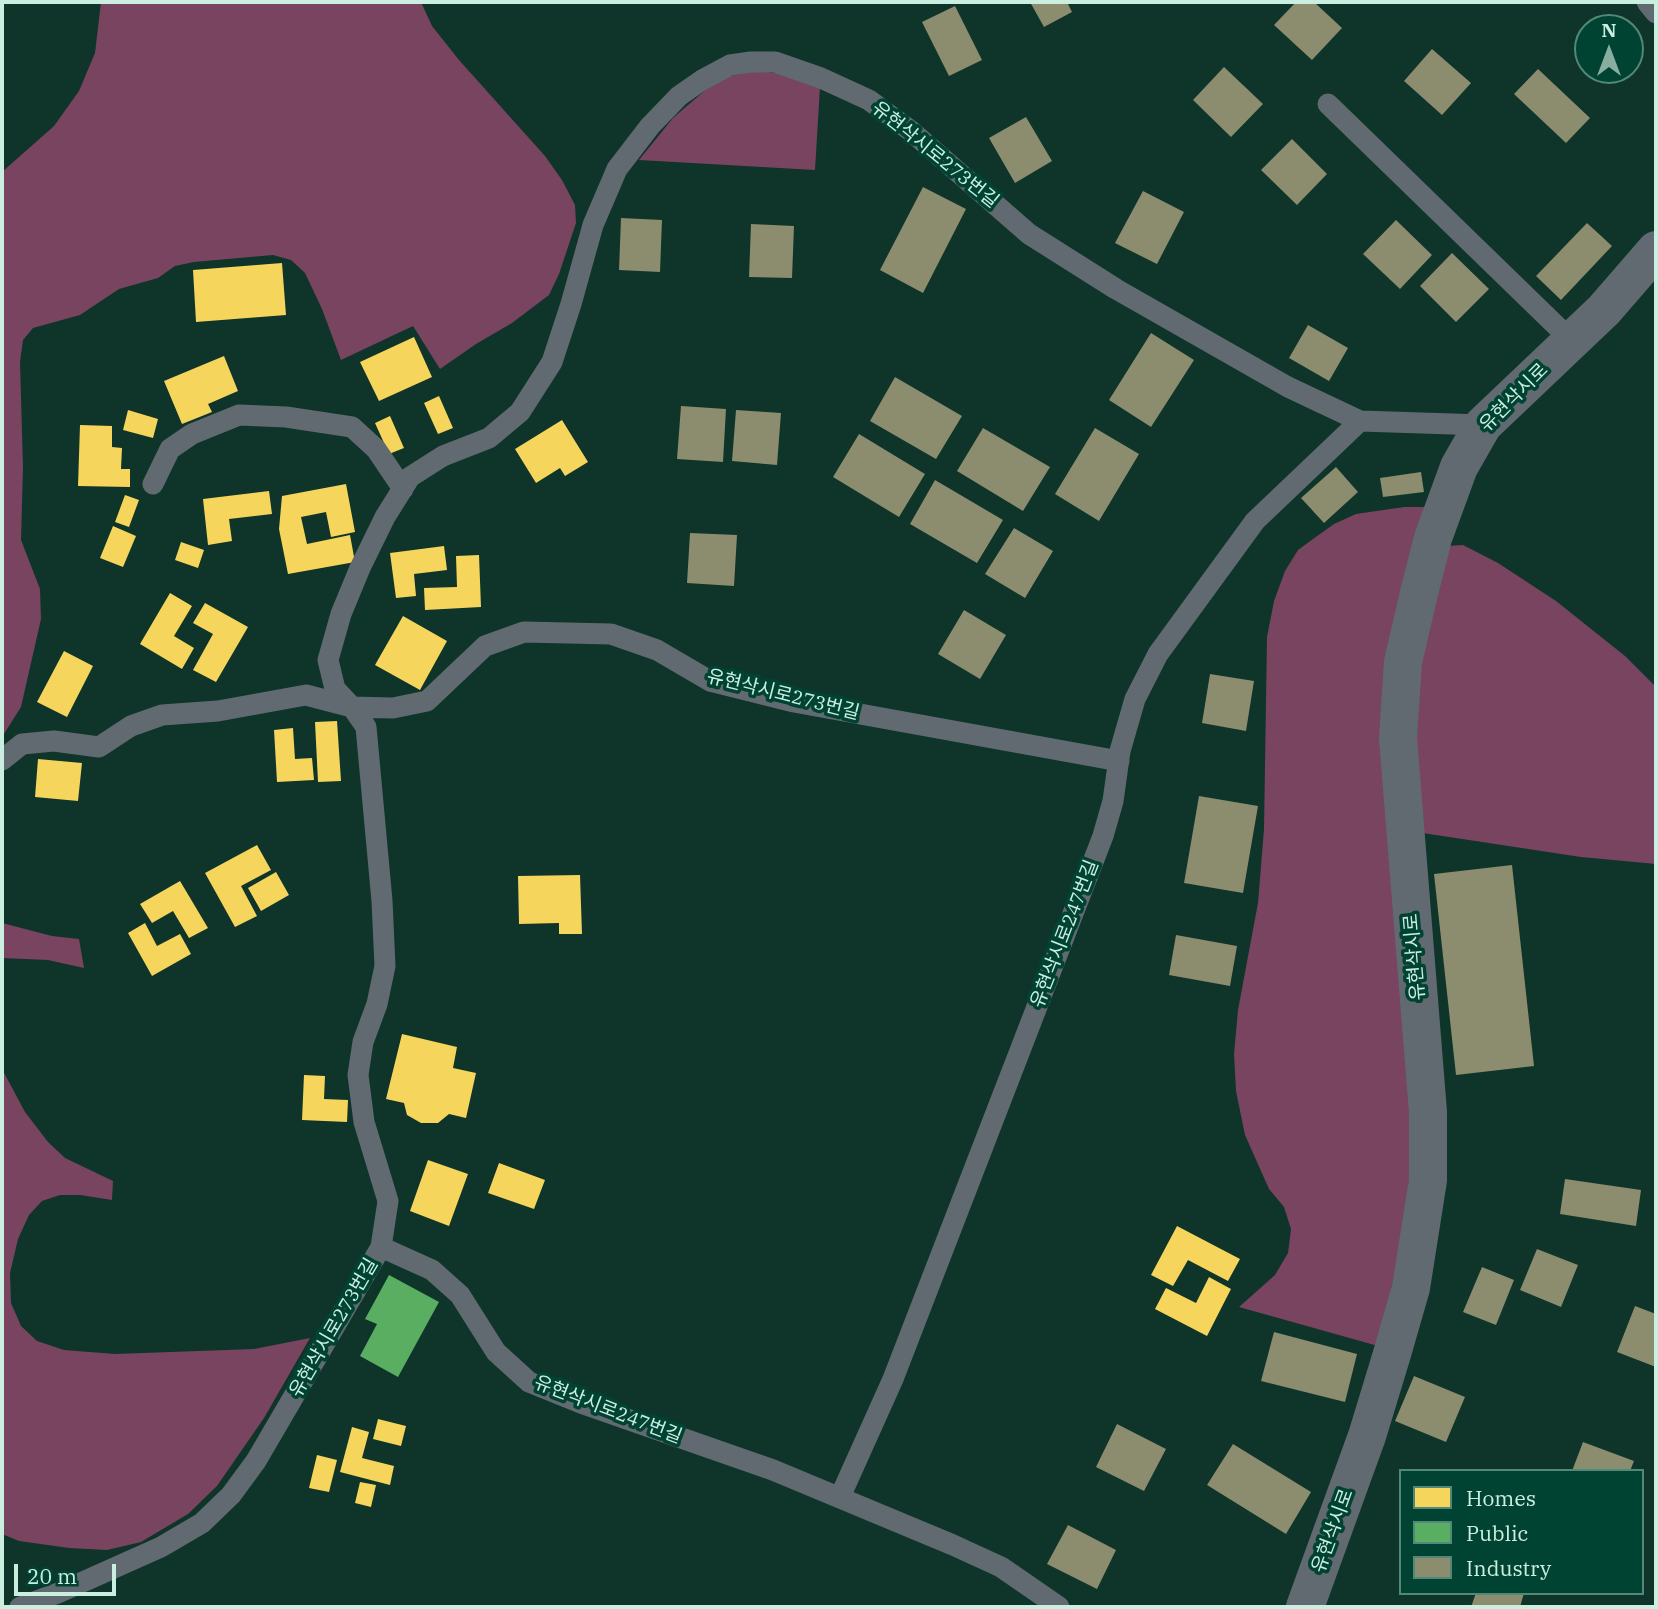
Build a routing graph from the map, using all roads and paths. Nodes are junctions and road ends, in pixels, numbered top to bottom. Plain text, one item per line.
1 (1647, 2) edge
2 (1656, 13) edge
3 (1328, 104) dead end
4 (1656, 250) edge
5 (1572, 341) junction
6 (1360, 421) junction
7 (1483, 425) junction
8 (153, 484) dead end
9 (403, 489) junction
10 (352, 708) junction
11 (2, 760) edge
12 (1119, 761) junction
13 (381, 1247) junction
14 (840, 1497) junction
15 (20, 1607) edge
16 (1059, 1607) edge
17 (1305, 1607) edge

1 - 2 lane
3 - 5 lane
4 - 5 street, 유현삭시로
5 - 7 street, 유현삭시로
6 - 7 lane, 유현삭시로273번길
6 - 9 lane, 유현삭시로273번길
6 - 12 lane, 유현삭시로247번길
7 - 17 street, 유현삭시로
8 - 9 lane
9 - 10 lane, 유현삭시로273번길
10 - 11 lane, 유현삭시로273번길
10 - 12 lane, 유현삭시로273번길
10 - 13 lane, 유현삭시로273번길
12 - 14 lane, 유현삭시로247번길
13 - 14 lane, 유현삭시로247번길
13 - 15 lane, 유현삭시로273번길
14 - 16 lane, 유현삭시로247번길

